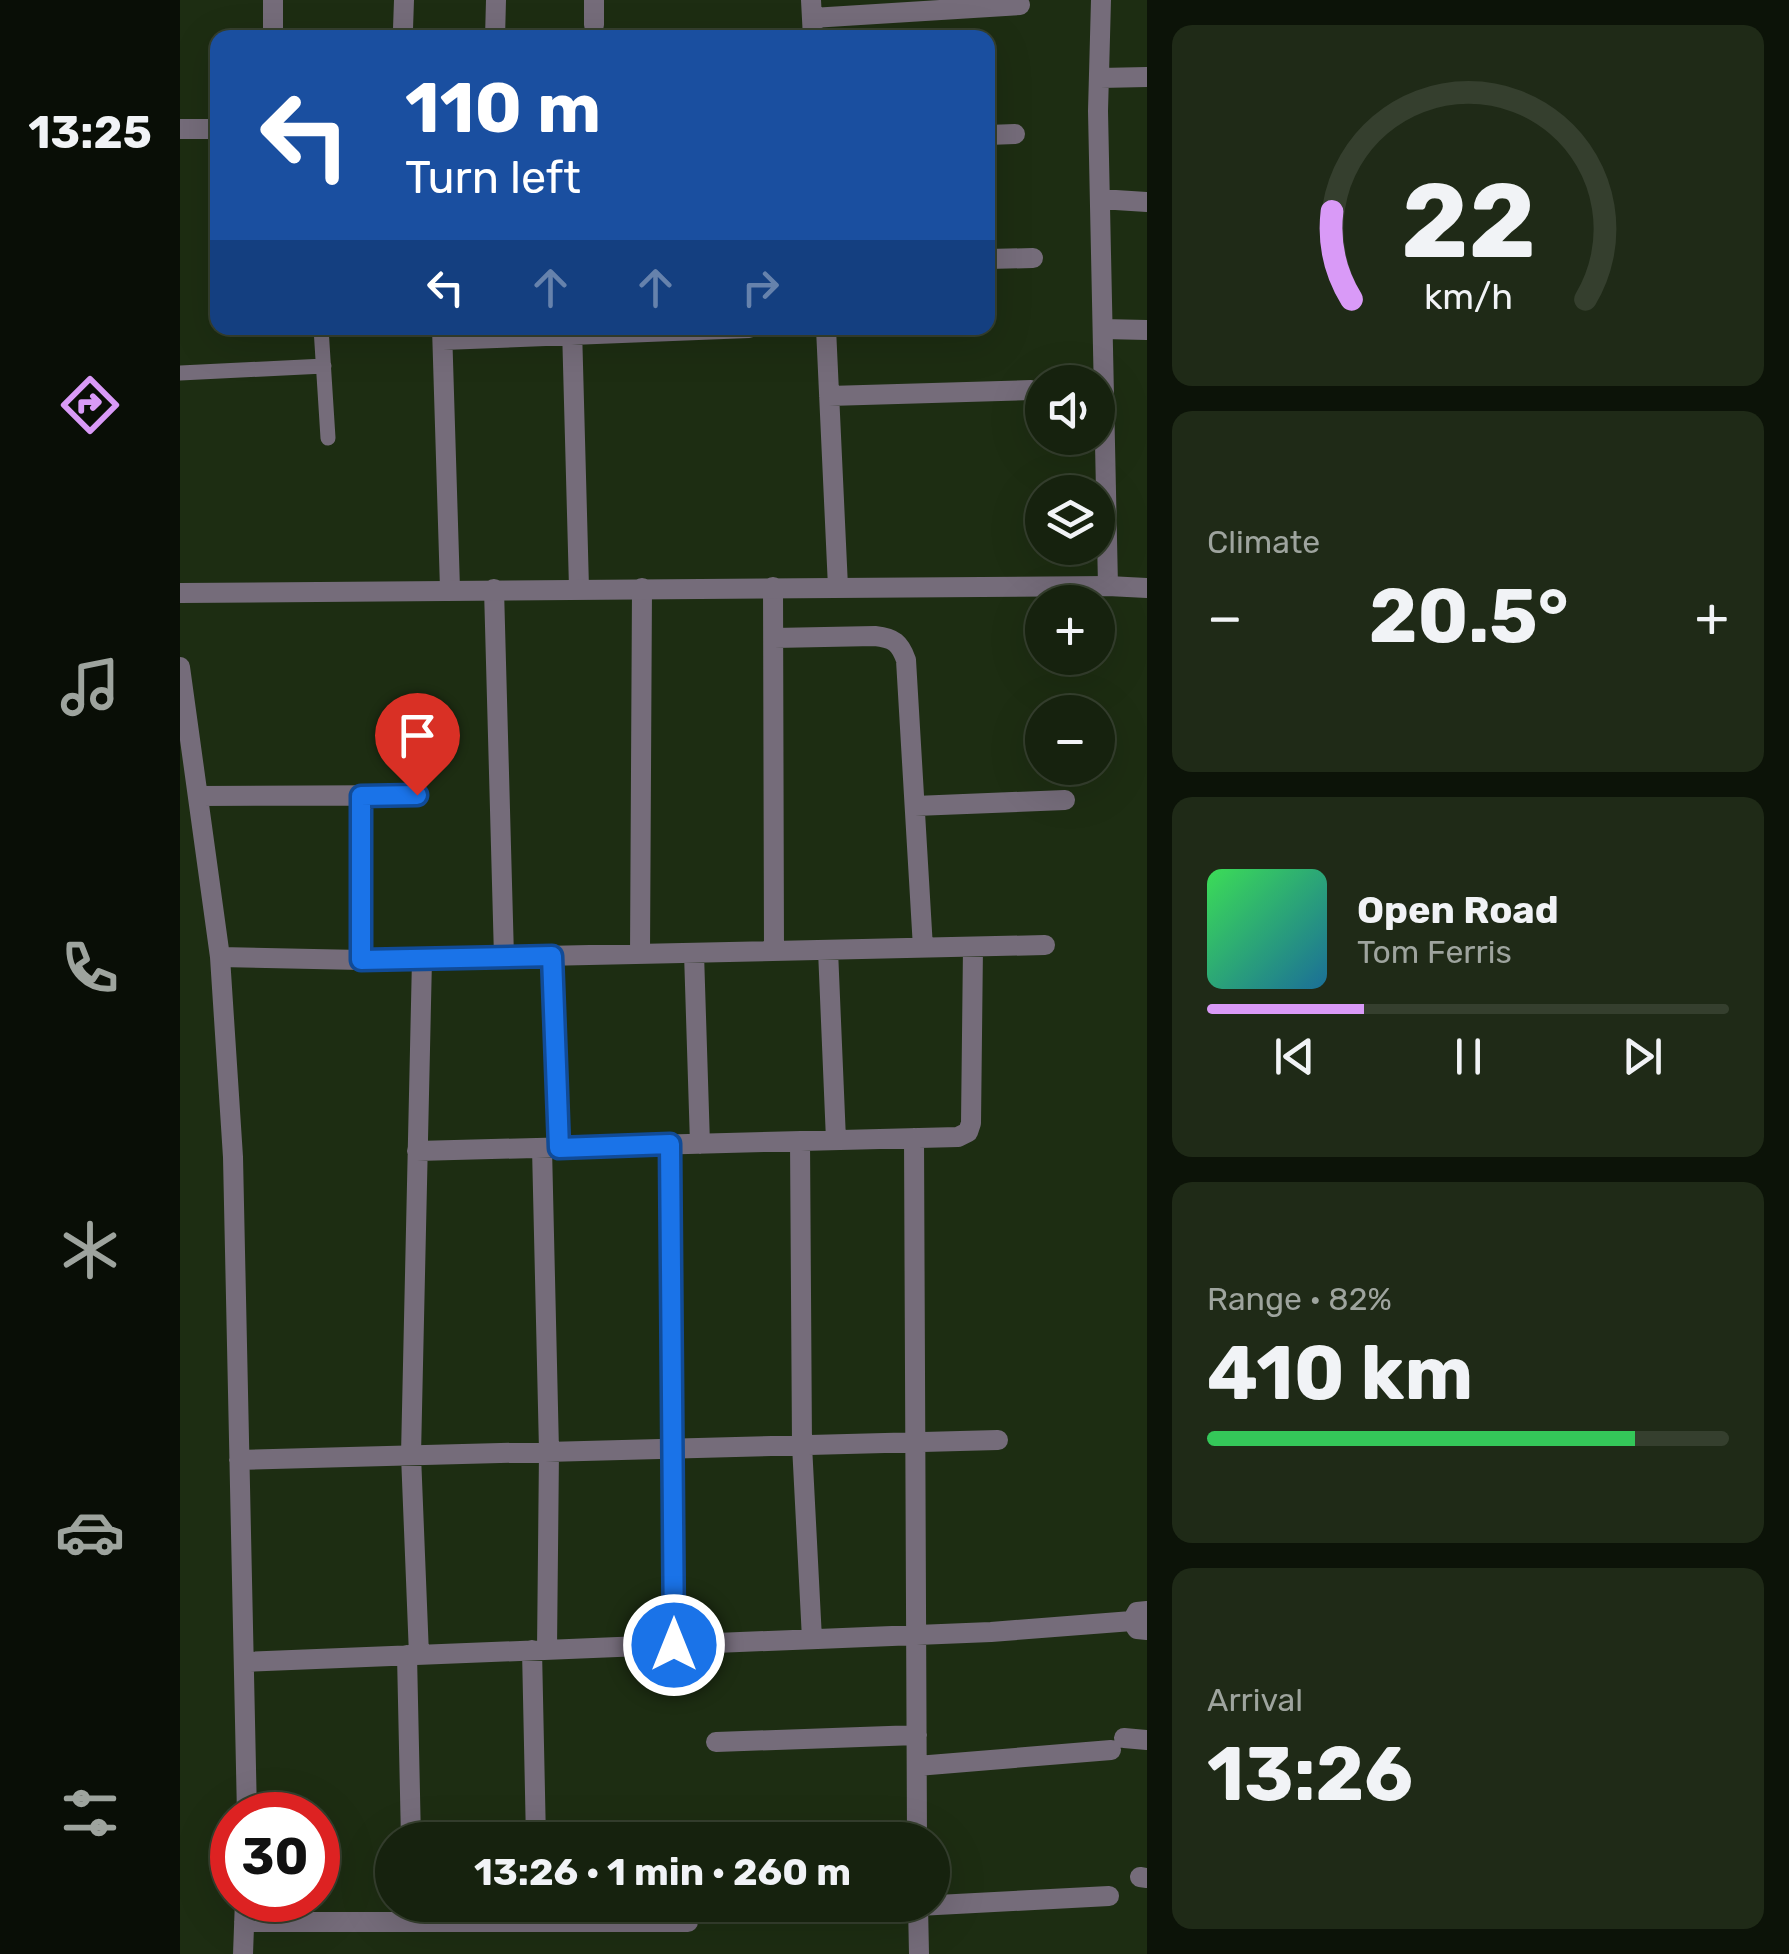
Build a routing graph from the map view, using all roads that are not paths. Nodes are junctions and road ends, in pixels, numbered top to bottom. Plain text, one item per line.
1 (273, 0) edge
2 (404, 0) edge
3 (496, 0) edge
4 (594, 0) edge
5 (1102, 0) edge
6 (1020, 5) dead end
7 (812, 19) edge
8 (594, 25) dead end
9 (403, 29) dead end
10 (273, 30) edge
11 (496, 30) edge
12 (1100, 78) junction
13 (1146, 78) edge
14 (180, 129) edge
15 (210, 130) edge
16 (1015, 134) dead end
17 (995, 135) edge
18 (1100, 200) junction
19 (1146, 202) edge
20 (1033, 258) dead end
21 (995, 259) edge
22 (1103, 329) junction
23 (1146, 330) edge
24 (322, 335) edge
25 (442, 335) edge
26 (572, 335) edge
27 (826, 335) edge
28 (324, 366) junction
29 (180, 373) edge
30 (1025, 390) edge
31 (829, 396) junction
32 (328, 438) dead end
33 (1108, 585) edge
34 (1025, 586) edge
35 (1115, 586) edge
36 (838, 587) junction
37 (579, 588) junction
38 (642, 588) junction
39 (774, 588) junction
40 (1146, 588) edge
41 (450, 589) junction
42 (494, 589) junction
43 (180, 592) edge
44 (774, 638) junction
45 (180, 667) edge
46 (417, 795) dead end
47 (198, 796) junction
48 (361, 796) junction
49 (1065, 800) dead end
50 (915, 806) junction
51 (191, 820) edge
52 (1045, 945) dead end
53 (973, 947) junction
54 (923, 948) junction
55 (828, 950) junction
56 (774, 951) junction
57 (694, 953) junction
58 (640, 954) junction
59 (552, 956) junction
60 (504, 957) junction
61 (220, 958) junction
62 (422, 959) junction
63 (361, 960) junction
64 (914, 1138) junction
65 (836, 1140) junction
66 (800, 1141) junction
67 (670, 1144) junction
68 (700, 1144) junction
69 (551, 1148) junction
70 (417, 1151) junction
71 (998, 1440) dead end
72 (916, 1442) junction
73 (802, 1445) junction
74 (674, 1448) junction
75 (549, 1452) junction
76 (411, 1455) junction
77 (240, 1460) junction
78 (1142, 1621) edge
79 (918, 1635) junction
80 (812, 1639) junction
81 (674, 1645) junction
82 (540, 1650) junction
83 (413, 1655) junction
84 (244, 1662) junction
85 (918, 1734) junction
86 (1146, 1740) edge
87 (716, 1742) dead end
88 (918, 1766) junction
89 (247, 1792) edge
90 (411, 1822) edge
91 (536, 1822) edge
92 (917, 1822) edge
93 (1108, 1896) dead end
94 (950, 1903) edge
95 (375, 1916) edge
96 (340, 1917) edge
97 (244, 1922) edge
98 (918, 1922) edge
99 (243, 1954) edge
100 (919, 1954) edge

1 - 10 street
2 - 9 street
3 - 11 street
4 - 8 street
5 - 12 street
6 - 7 street
12 - 13 street
12 - 18 street
14 - 15 street
16 - 17 street
18 - 19 street
18 - 22 street
20 - 21 street
22 - 23 street
22 - 33 street
24 - 28 lane
25 - 41 street
26 - 37 street
27 - 31 street
28 - 29 lane
28 - 32 lane
30 - 31 street
31 - 36 street
34 - 36 street
35 - 40 street
36 - 39 street
37 - 38 street
37 - 42 street
38 - 39 street
38 - 58 street
39 - 44 street
41 - 42 street
41 - 43 street
42 - 60 street
44 - 50 street
44 - 56 street
45 - 47 street
46 - 48 street
47 - 48 street
47 - 51 street
48 - 63 street
49 - 50 street
50 - 54 street
51 - 61 street
52 - 53 street
53 - 54 street
53 - 64 street
54 - 55 street
55 - 56 street
55 - 65 street
56 - 57 street
57 - 58 street
57 - 68 street
58 - 59 street
59 - 60 street
59 - 69 street
60 - 62 street
61 - 63 street
61 - 77 street
62 - 63 street
62 - 70 street
64 - 65 street
64 - 72 street
65 - 66 street
66 - 68 street
66 - 73 street
67 - 68 street
67 - 69 street
67 - 74 street
69 - 70 street
69 - 75 street
70 - 76 street
71 - 72 street
72 - 73 street
72 - 79 street
73 - 74 street
73 - 80 street
74 - 75 street
74 - 81 street
75 - 76 street
75 - 82 street
76 - 77 street
76 - 83 street
77 - 84 street
78 - 79 street
79 - 80 street
79 - 85 street
80 - 81 street
81 - 82 street
82 - 83 street
82 - 91 street
83 - 84 street
83 - 90 street
84 - 89 street
85 - 87 street
85 - 88 street
86 - 88 street
88 - 92 street
93 - 94 street
95 - 96 street
97 - 99 street
98 - 100 street

